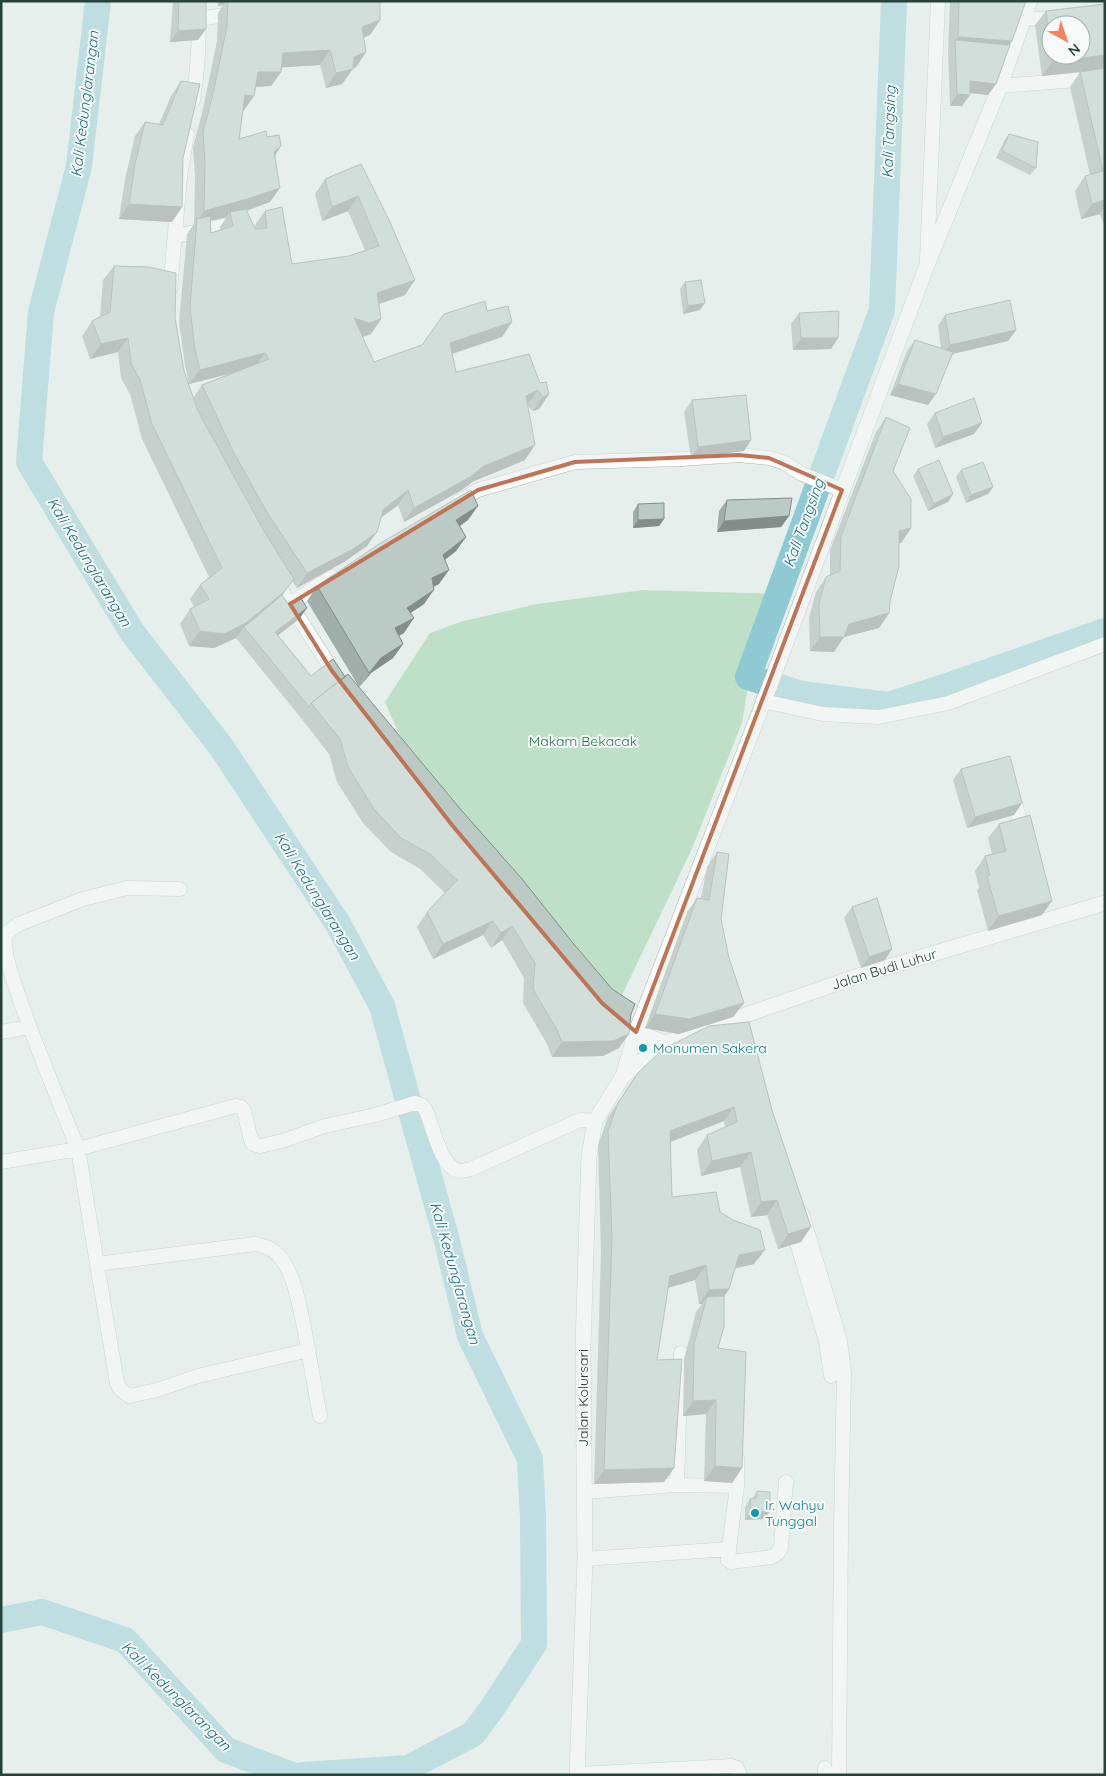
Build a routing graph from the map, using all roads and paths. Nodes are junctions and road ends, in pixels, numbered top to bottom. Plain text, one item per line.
1 (198, 1) edge
2 (938, 1) edge
3 (1030, 1) edge
4 (254, 10) edge
5 (199, 18) junction
6 (1024, 18) junction
7 (1041, 19) edge
8 (1104, 81) edge
9 (1000, 86) junction
10 (245, 222) edge
11 (176, 236) junction
12 (927, 265) junction
13 (168, 304) edge
14 (836, 488) junction
15 (443, 511) edge
16 (347, 568) edge
17 (269, 570) edge
18 (290, 604) junction
19 (1105, 644) edge
20 (344, 687) edge
21 (764, 699) junction
22 (1008, 777) edge
23 (1026, 844) edge
24 (180, 889) dead end
25 (1105, 903) edge
26 (4, 954) edge
27 (29, 1027) junction
28 (631, 1028) junction
29 (1, 1032) edge
30 (665, 1043) junction
31 (622, 1076) junction
32 (595, 1121) junction
33 (78, 1149) junction
34 (1, 1162) edge
35 (797, 1199) edge
36 (792, 1225) edge
37 (97, 1264) junction
38 (822, 1304) junction
39 (308, 1350) junction
40 (681, 1354) dead end
41 (830, 1376) dead end
42 (320, 1416) dead end
43 (738, 1447) edge
44 (786, 1482) dead end
45 (677, 1485) junction
46 (736, 1486) junction
47 (584, 1492) junction
48 (729, 1549) junction
49 (585, 1559) junction
50 (577, 1774) edge
51 (740, 1775) edge
52 (839, 1775) edge

1 - 5 street
2 - 12 street
3 - 6 street, Jalan Kolursari
4 - 5 street
5 - 11 street
6 - 7 street
6 - 9 street, Jalan Kolursari
8 - 9 street
9 - 12 street, Jalan Kolursari
10 - 11 street
11 - 13 street
12 - 14 street, Jalan Kolursari
14 - 15 street
14 - 21 street, Jalan Kolursari
16 - 18 street
17 - 18 street
18 - 20 street
19 - 21 street
21 - 28 street, Jalan Kolursari
22 - 23 street
24 - 26 street
25 - 30 street, Jalan Budi Luhur
26 - 27 street
27 - 29 street
27 - 33 street
28 - 30 street
28 - 31 street, Jalan Kolursari
30 - 31 street, Jalan Budi Luhur
31 - 32 street, Jalan Kolursari
32 - 33 street
32 - 47 street, Jalan Kolursari
33 - 34 street
33 - 37 street
35 - 38 street
36 - 38 street
37 - 39 street
37 - 39 street
38 - 41 street
38 - 52 street
39 - 42 street
40 - 45 street
43 - 46 street
44 - 48 street
45 - 46 street
45 - 47 street
46 - 48 street
47 - 49 street, Jalan Kolursari
48 - 49 street
49 - 50 street, Jalan Kolursari
50 - 51 street

